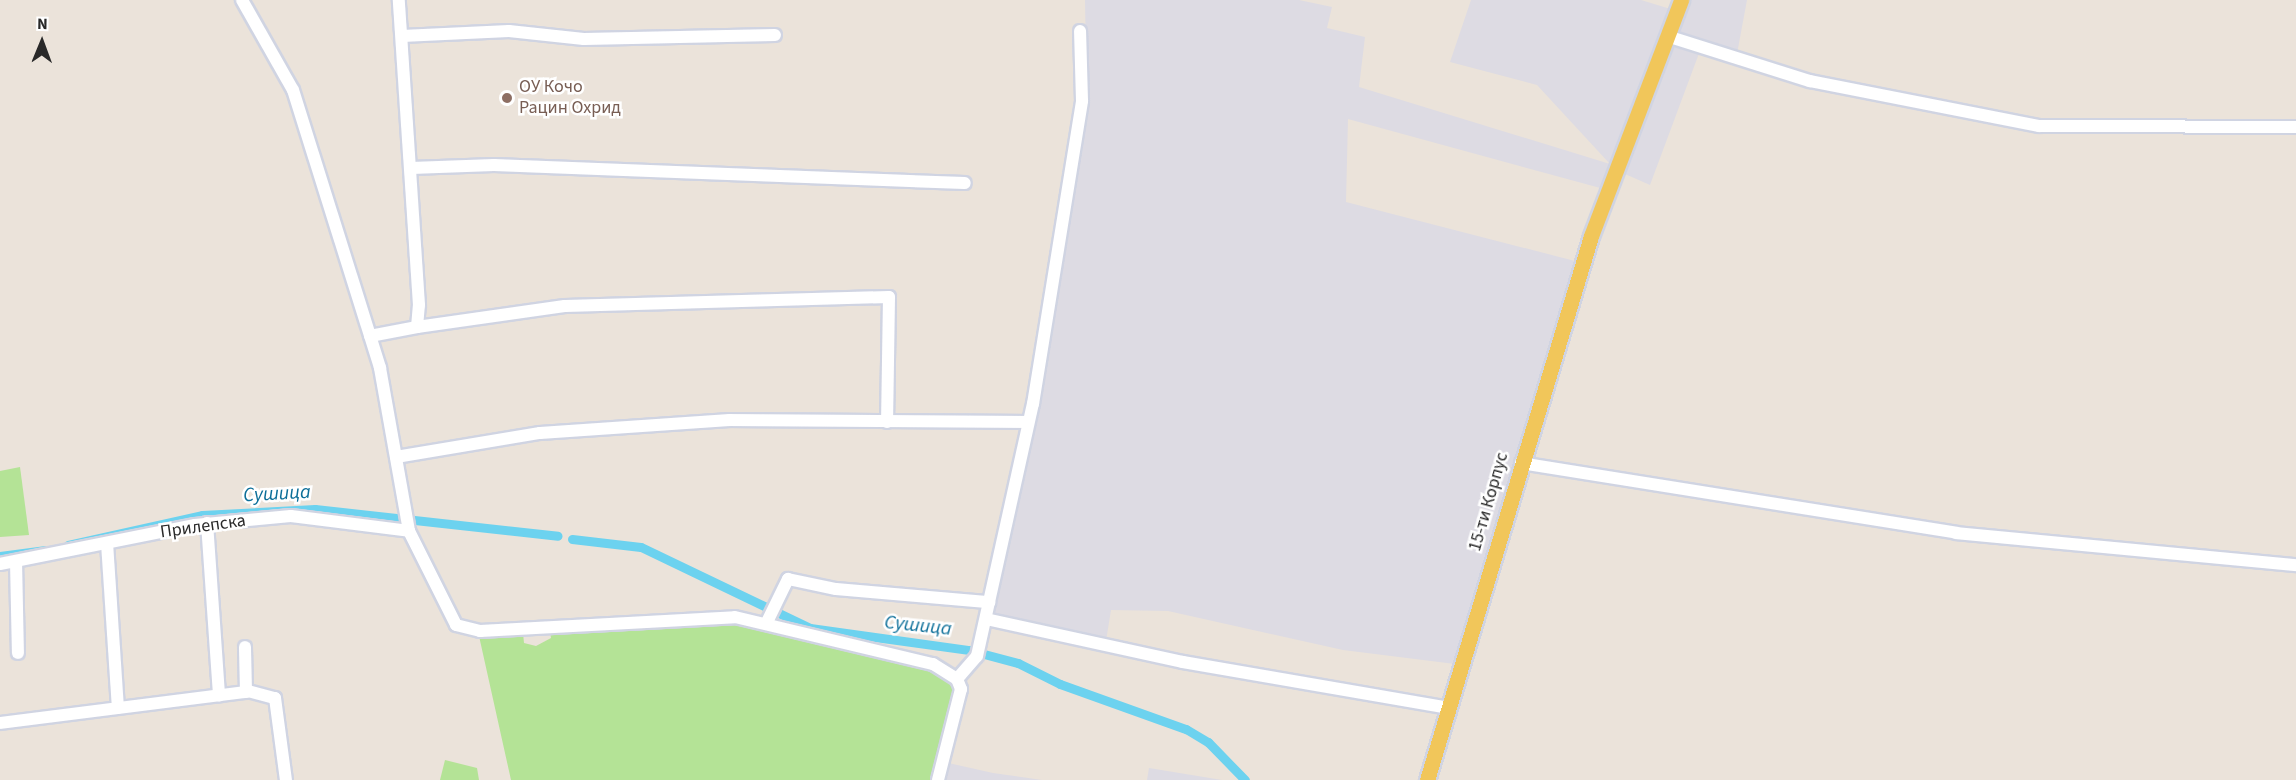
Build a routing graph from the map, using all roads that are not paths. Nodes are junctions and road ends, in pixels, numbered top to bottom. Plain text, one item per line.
1 (242, 0) edge
2 (399, 0) edge
3 (1681, 0) edge
4 (1080, 31) dead end
5 (775, 35) dead end
6 (402, 36) junction
7 (1667, 36) junction
8 (2296, 127) edge
9 (411, 168) junction
10 (965, 183) dead end
11 (417, 327) junction
12 (370, 336) junction
13 (887, 422) junction
14 (1027, 422) junction
15 (396, 457) junction
16 (1521, 463) junction
17 (207, 523) junction
18 (409, 531) junction
19 (107, 543) junction
20 (16, 561) junction
21 (0, 564) edge
22 (2296, 565) edge
23 (989, 602) junction
24 (770, 612) junction
25 (986, 619) junction
26 (245, 647) dead end
27 (18, 654) dead end
28 (957, 679) junction
29 (248, 691) junction
30 (219, 696) junction
31 (118, 708) junction
32 (1449, 708) junction
33 (0, 723) edge
34 (286, 780) edge
35 (938, 780) edge
36 (1427, 780) edge

1 - 12 street
2 - 6 street
3 - 7 main road, 15-ти Корпус
4 - 14 street
5 - 6 street
6 - 9 street
7 - 8 street
7 - 16 main road, 15-ти Корпус
9 - 10 street
9 - 11 street
11 - 12 street
11 - 13 street
12 - 15 street
13 - 14 street
13 - 15 street
14 - 23 street
15 - 18 street
16 - 22 street
16 - 32 main road, 15-ти Корпус
17 - 18 street, Прилепска
17 - 19 street, Прилепска
17 - 30 street
18 - 24 street
19 - 20 street, Прилепска
19 - 31 street
20 - 21 street, Прилепска
20 - 27 street
23 - 24 street
23 - 25 street
24 - 28 street
25 - 28 street
25 - 32 street
26 - 29 street
28 - 35 street
29 - 30 street
29 - 34 street
30 - 31 street
31 - 33 street
32 - 36 main road, 15-ти Корпус

